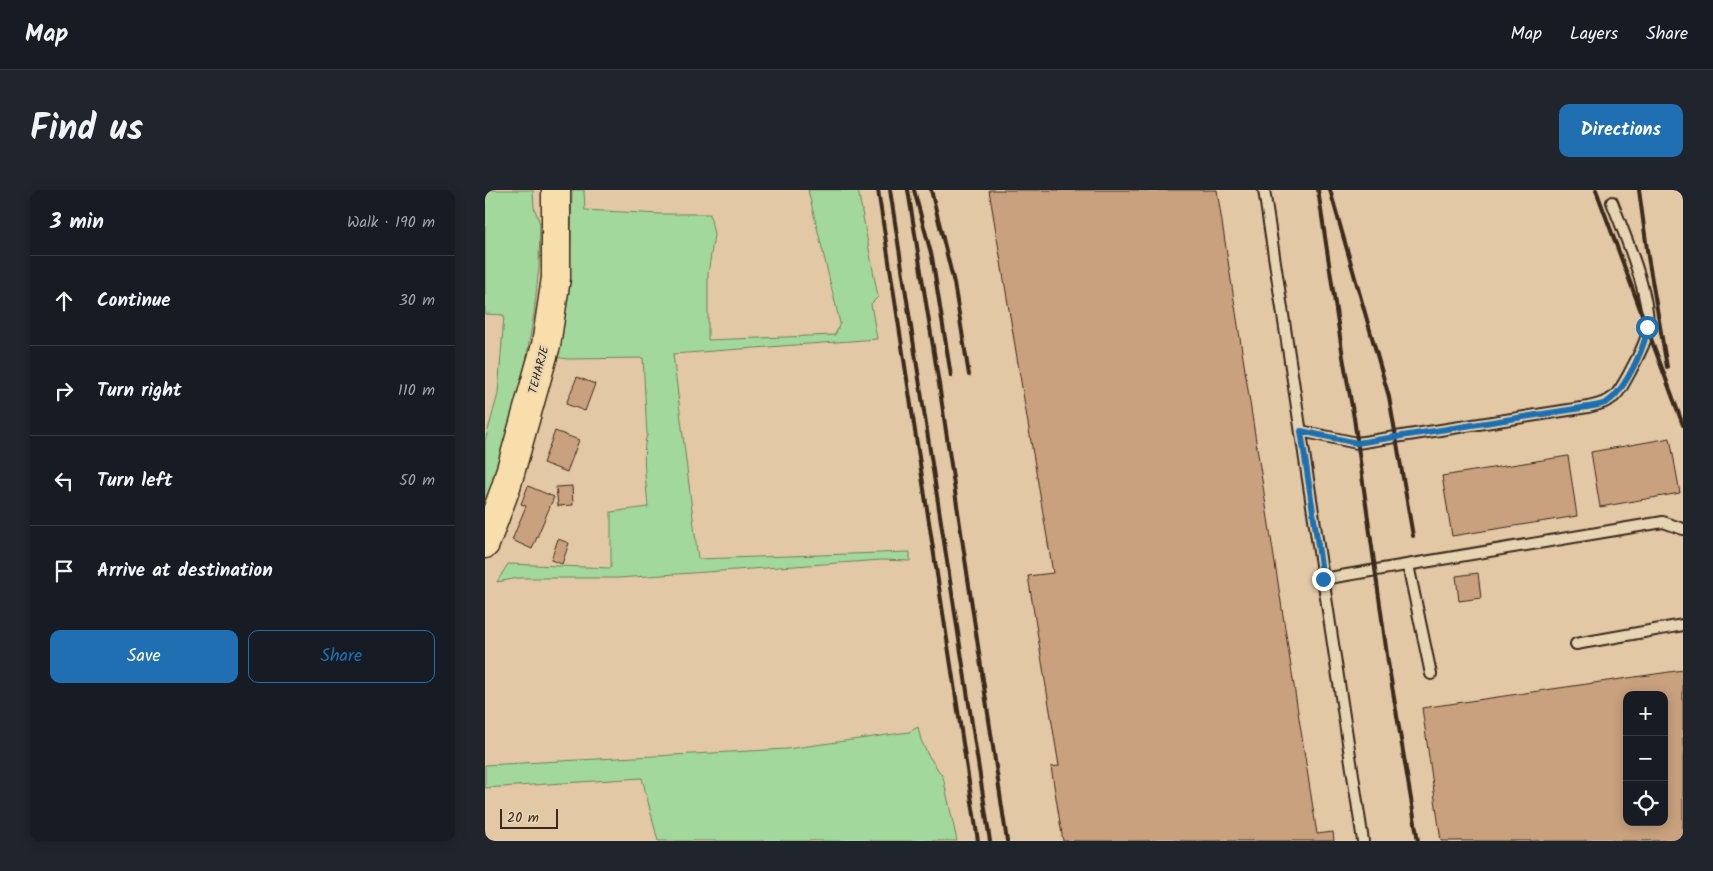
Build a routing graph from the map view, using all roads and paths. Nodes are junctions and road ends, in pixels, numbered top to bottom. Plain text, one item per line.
1 (557, 190) edge
2 (1264, 190) edge
3 (1612, 202) dead end
4 (1301, 431) junction
5 (1683, 529) edge
6 (485, 544) edge
7 (1408, 565) junction
8 (1323, 579) junction
9 (1683, 624) edge
10 (1576, 644) dead end
11 (1431, 674) dead end
12 (1363, 841) edge

1 - 6 main road, TEHARJE
2 - 4 lane
3 - 4 lane
4 - 8 lane
5 - 7 lane
7 - 8 lane
7 - 11 lane
8 - 12 lane
9 - 10 lane

